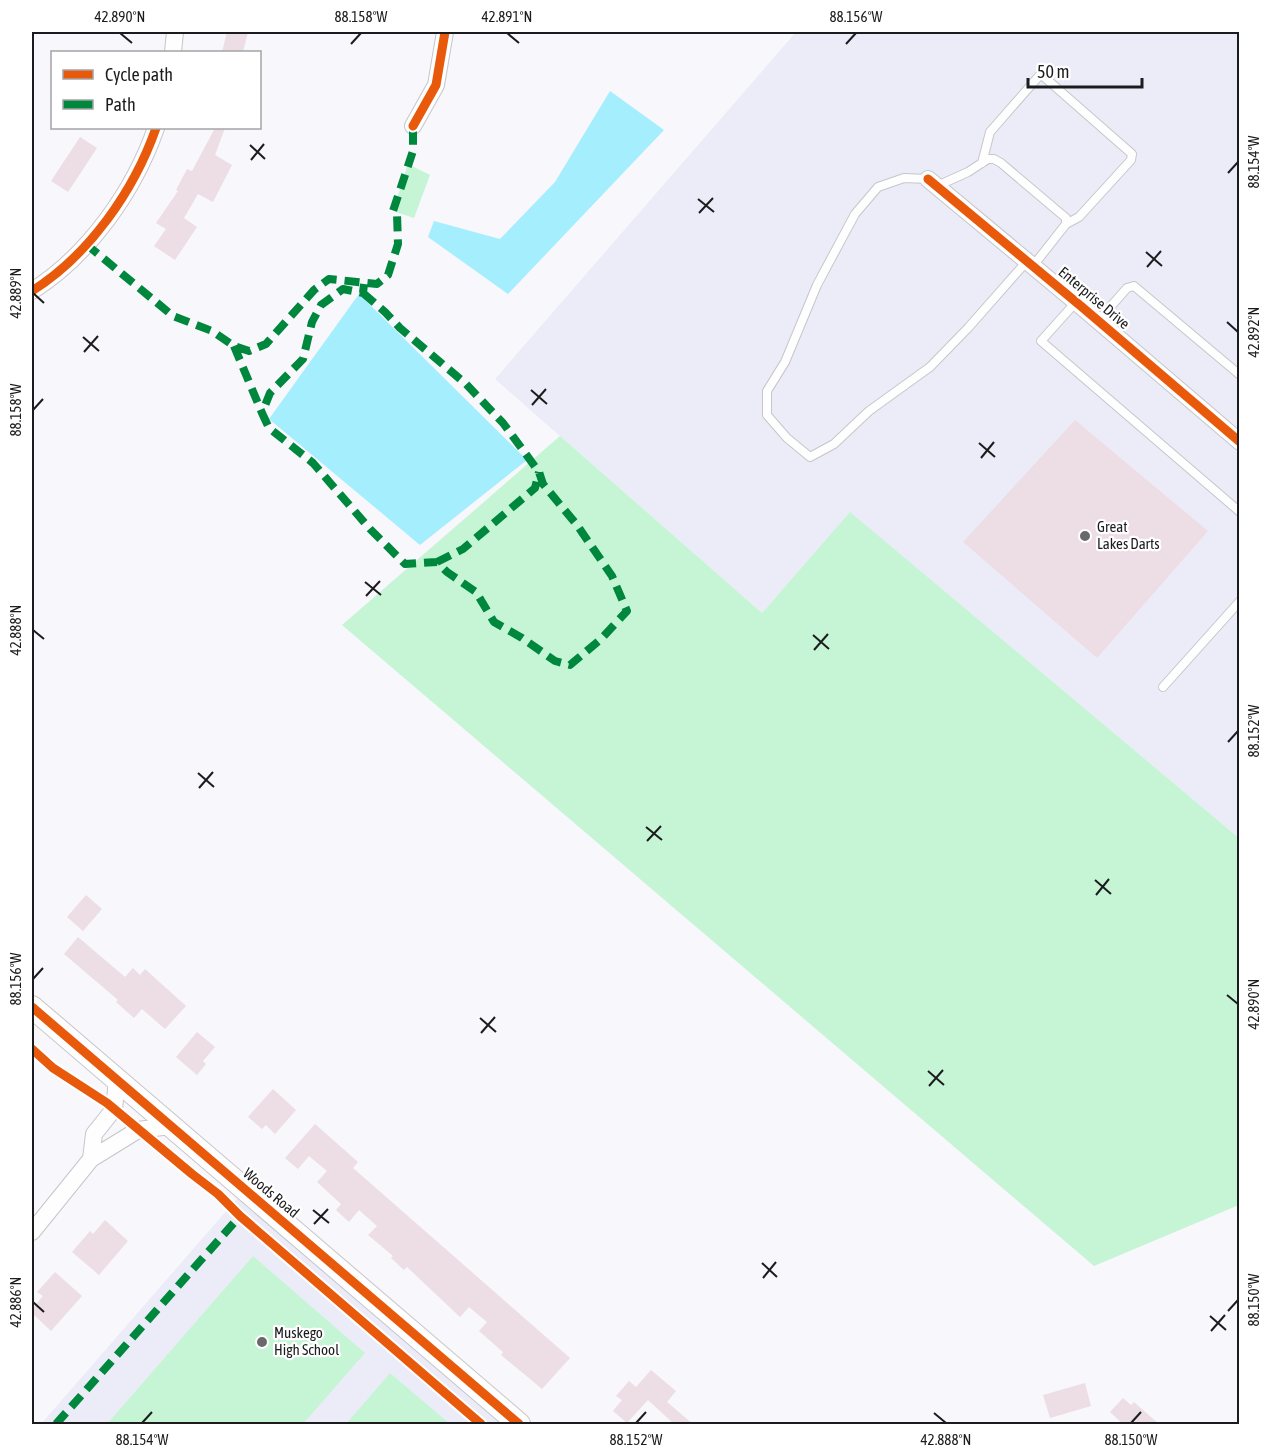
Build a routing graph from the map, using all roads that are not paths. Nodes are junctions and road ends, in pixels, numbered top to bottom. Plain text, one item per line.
1 (175, 32) edge
2 (445, 32) edge
3 (173, 51) edge
4 (413, 126) dead end
5 (156, 129) edge
6 (982, 163) junction
7 (933, 182) junction
8 (1066, 224) junction
9 (1030, 263) junction
10 (32, 291) edge
11 (1076, 302) junction
12 (1098, 321) junction
13 (1239, 375) edge
14 (1239, 440) edge
15 (1239, 512) edge
16 (1239, 601) edge
17 (1163, 687) dead end
18 (32, 1007) edge
19 (117, 1080) junction
20 (171, 1126) junction
21 (91, 1159) junction
22 (32, 1232) edge
23 (519, 1425) edge

1 - 3 street
2 - 4 street
5 - 10 street
6 - 7 lane
6 - 8 lane
6 - 8 lane
7 - 9 street, Enterprise Drive
7 - 9 lane
8 - 9 lane
9 - 11 street, Enterprise Drive
11 - 12 street, Enterprise Drive
11 - 15 lane
12 - 13 lane
12 - 14 street, Enterprise Drive
16 - 17 lane
18 - 19 street, Woods Road
19 - 20 street, Woods Road
19 - 21 street
20 - 21 street
20 - 23 street, Woods Road
21 - 22 street

